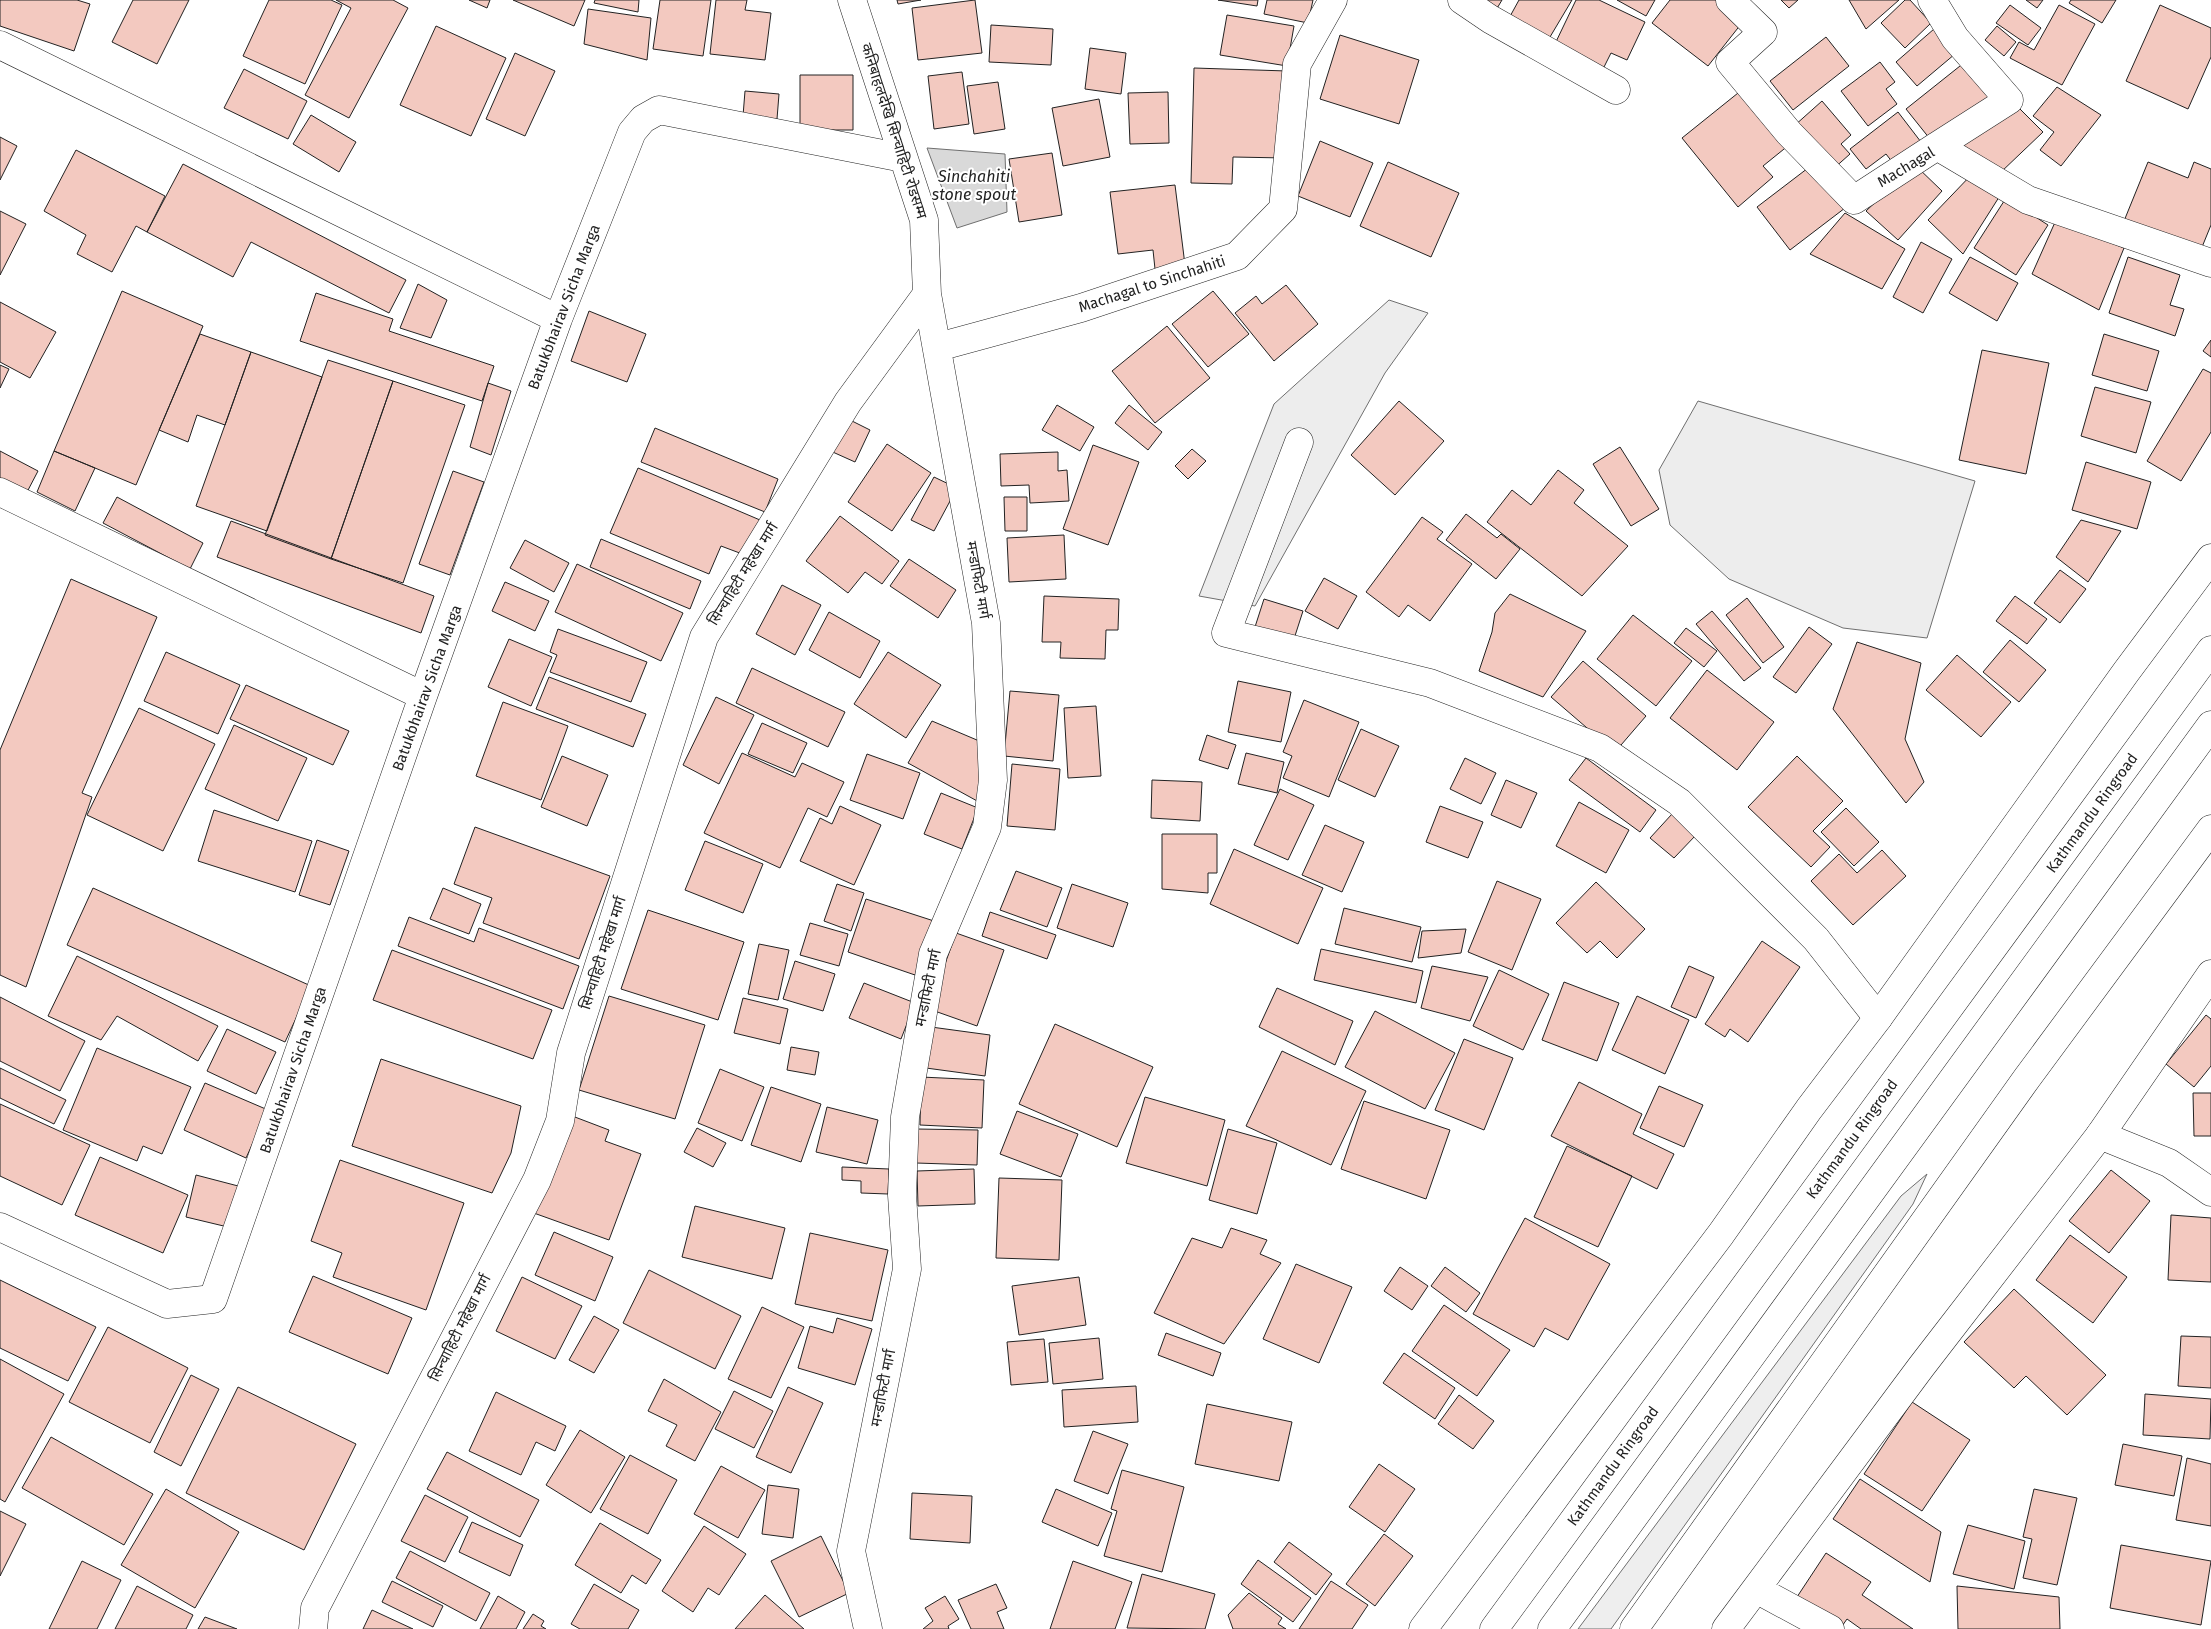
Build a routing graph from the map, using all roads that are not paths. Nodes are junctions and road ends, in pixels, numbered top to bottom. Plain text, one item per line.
1 (852, 0) edge
2 (1333, 0) edge
3 (1462, 0) edge
4 (1730, 0) edge
5 (1932, 0) edge
6 (0, 45) edge
7 (1616, 90) dead end
8 (1937, 146) junction
9 (904, 158) junction
10 (2211, 263) edge
11 (927, 294) junction
12 (558, 319) junction
13 (938, 346) junction
14 (1299, 442) dead end
15 (0, 492) edge
16 (2211, 558) edge
17 (2211, 650) edge
18 (424, 696) junction
19 (2211, 725) edge
20 (2211, 829) edge
21 (2211, 974) edge
22 (1878, 1018) junction
23 (2100, 1136) junction
24 (2211, 1192) edge
25 (0, 1227) edge
26 (1756, 1589) junction
27 (313, 1629) edge
28 (868, 1629) edge
29 (1423, 1629) edge
30 (1494, 1629) edge
31 (1552, 1629) edge
32 (1634, 1629) edge
33 (1726, 1629) edge
34 (1830, 1629) edge

1 - 9 main road, कनिबाहलदेखि सिन्चाहिटी रोडसम्म
2 - 13 main road, Machagal to Sinchahiti
3 - 7 main road
4 - 8 main road, Machagal
5 - 8 main road
6 - 12 main road
8 - 10 main road, Machagal
9 - 11 main road, कनिबाहलदेखि सिन्चाहिटी रोडसम्म
9 - 12 main road, Batukbhairav Sicha Marga
11 - 13 main road, मन्डाफिटी मार्ग
11 - 27 main road, सिन्चाहिटी महेखा मार्ग
12 - 18 main road, Batukbhairav Sicha Marga
13 - 28 main road, मन्डाफिटी मार्ग
14 - 22 main road
15 - 18 main road
16 - 22 main road
17 - 30 main road, Kathmandu Ringroad
18 - 25 main road, Batukbhairav Sicha Marga
19 - 31 main road
20 - 32 main road
21 - 23 main road
22 - 29 main road
23 - 24 main road
23 - 26 main road
26 - 33 main road
26 - 34 main road

